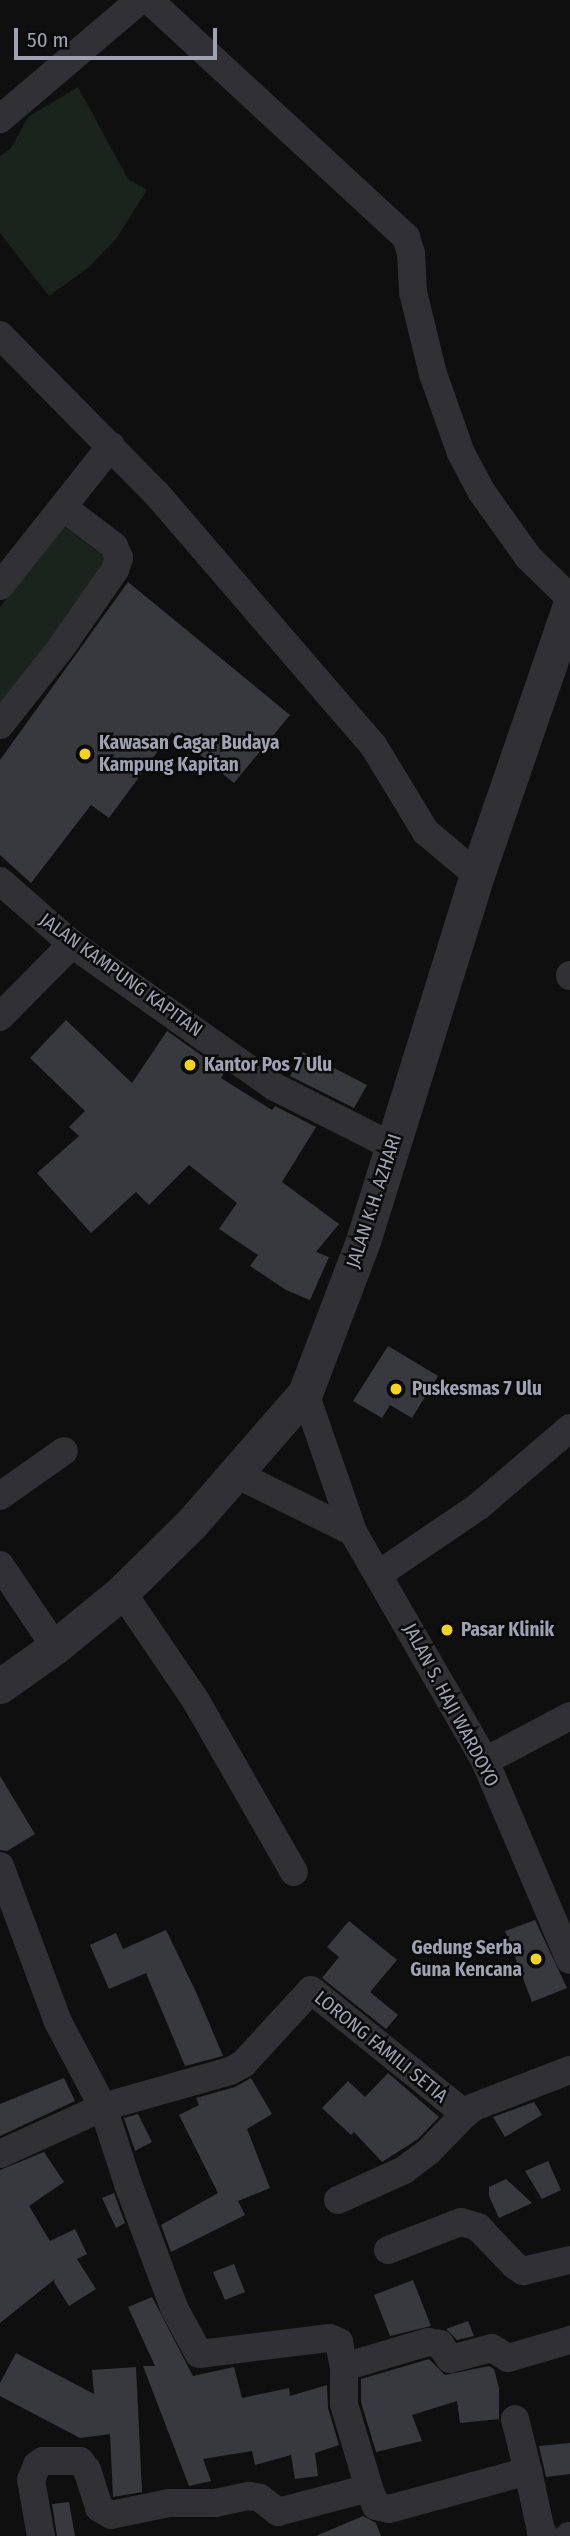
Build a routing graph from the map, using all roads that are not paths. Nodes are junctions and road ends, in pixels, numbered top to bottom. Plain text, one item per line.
1 (140, 0) edge
2 (149, 0) edge
3 (0, 119) edge
4 (0, 335) edge
5 (111, 446) junction
6 (64, 508) junction
7 (0, 586) edge
8 (570, 598) edge
9 (570, 605) edge
10 (0, 726) edge
11 (477, 875) junction
12 (0, 881) edge
13 (72, 944) junction
14 (0, 1017) edge
15 (392, 1146) junction
16 (305, 1393) junction
17 (570, 1428) edge
18 (65, 1451) dead end
19 (236, 1474) junction
20 (0, 1496) edge
21 (353, 1532) junction
22 (0, 1565) edge
23 (379, 1574) junction
24 (122, 1592) junction
25 (55, 1647) junction
26 (0, 1686) edge
27 (570, 1716) edge
28 (485, 1761) junction
29 (0, 1866) edge
30 (294, 1872) dead end
31 (570, 1959) edge
32 (570, 2070) edge
33 (103, 2107) junction
34 (465, 2114) junction
35 (0, 2154) edge
36 (338, 2200) dead end
37 (388, 2250) dead end
38 (570, 2260) edge
39 (570, 2340) edge
40 (344, 2367) junction
41 (515, 2419) dead end
42 (528, 2471) junction
43 (369, 2488) junction
44 (41, 2536) edge
45 (545, 2536) edge

1 - 3 street
2 - 8 street
4 - 5 street
5 - 6 street
5 - 11 street
6 - 7 street
6 - 10 street
9 - 11 street, JALAN K.H. AZHARI
11 - 15 street, JALAN K.H. AZHARI
12 - 13 street, JALAN KAMPUNG KAPITAN
13 - 14 street
13 - 15 street, JALAN KAMPUNG KAPITAN
15 - 16 street, JALAN K.H. AZHARI
16 - 19 street, JALAN K.H. AZHARI
16 - 21 street, JALAN S. HAJI WARDOYO
17 - 23 street
18 - 20 street
19 - 21 street
19 - 24 street, JALAN K.H. AZHARI
21 - 23 street, JALAN S. HAJI WARDOYO
22 - 25 street
23 - 28 street, JALAN S. HAJI WARDOYO
24 - 25 street, JALAN K.H. AZHARI
24 - 30 street
25 - 26 street, JALAN K.H. AZHARI
27 - 28 street
28 - 31 street, JALAN S. HAJI WARDOYO
29 - 33 street
32 - 34 street, LORONG FAMILI SETIA
33 - 34 street, LORONG FAMILI SETIA
33 - 35 street
33 - 40 street
34 - 36 street
37 - 38 street
39 - 40 street
40 - 43 street
41 - 42 street
42 - 43 street
42 - 45 street
43 - 44 street

